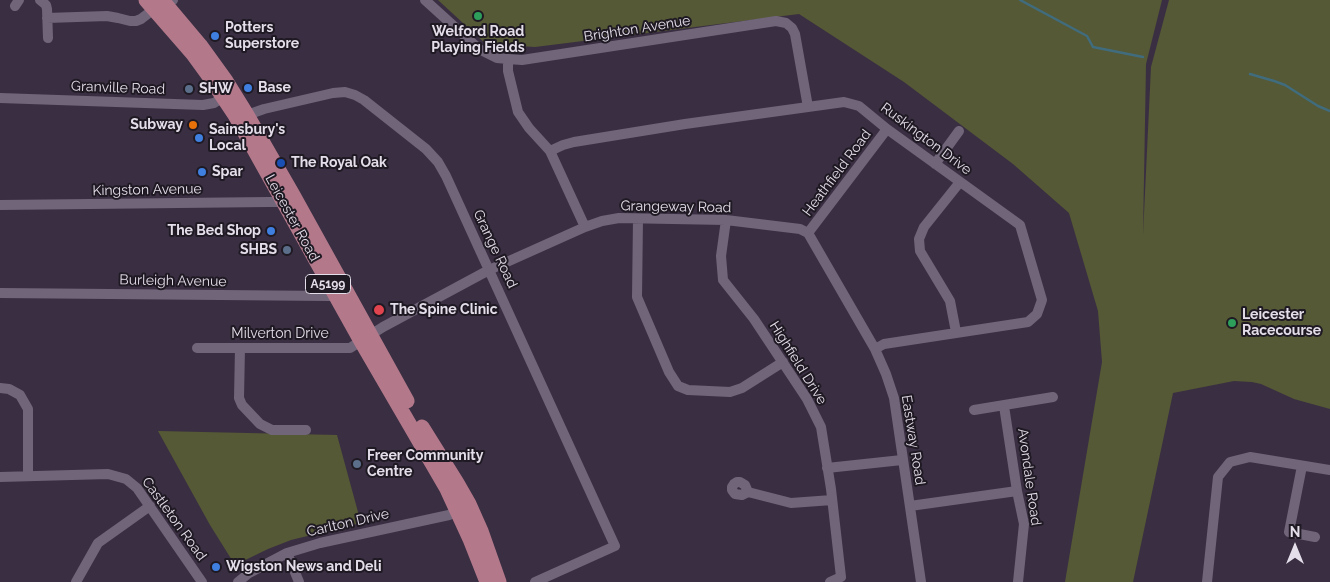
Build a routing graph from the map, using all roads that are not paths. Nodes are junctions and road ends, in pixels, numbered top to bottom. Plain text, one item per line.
1 (40, 0) edge
2 (425, 0) edge
3 (160, 3) edge
4 (47, 18) junction
5 (48, 38) dead end
6 (508, 60) junction
7 (228, 95) junction
8 (0, 98) edge
9 (808, 107) junction
10 (247, 115) junction
11 (887, 129) junction
12 (959, 131) dead end
13 (550, 151) junction
14 (935, 164) junction
15 (960, 182) junction
16 (288, 198) junction
17 (0, 205) edge
18 (638, 218) junction
19 (726, 220) junction
20 (585, 228) junction
21 (808, 233) junction
22 (489, 270) junction
23 (339, 291) junction
24 (0, 293) edge
25 (956, 332) junction
26 (366, 338) junction
27 (197, 348) dead end
28 (240, 348) junction
29 (875, 348) junction
30 (783, 362) junction
31 (0, 388) edge
32 (1053, 397) dead end
33 (1004, 406) junction
34 (974, 410) dead end
35 (306, 430) dead end
36 (902, 460) junction
37 (1302, 466) junction
38 (827, 468) junction
39 (1330, 470) edge
40 (0, 476) edge
41 (28, 476) junction
42 (1017, 491) junction
43 (748, 492) dead end
44 (832, 500) junction
45 (150, 506) junction
46 (910, 506) junction
47 (463, 508) junction
48 (1315, 537) dead end
49 (287, 553) junction
50 (841, 580) edge
51 (76, 582) edge
52 (202, 582) edge
53 (238, 582) edge
54 (299, 582) edge
55 (487, 582) edge
56 (499, 582) edge
57 (535, 582) edge
58 (830, 582) edge
59 (921, 582) edge
60 (1018, 582) edge
61 (1207, 582) edge

1 - 4 street
2 - 6 street, Brighton Avenue
3 - 4 street
3 - 7 main road, Leicester Road / A5199
4 - 5 street
6 - 9 street, Brighton Avenue
6 - 13 street
7 - 8 street, Granville Road
7 - 10 main road, Leicester Road / A5199
7 - 16 main road, Leicester Road / A5199
9 - 11 street, Ruskington Drive
9 - 13 street, Ruskington Drive
10 - 16 main road, Leicester Road / A5199
10 - 22 street, Grange Road
11 - 14 street, Ruskington Drive
11 - 21 street, Heathfield Road
12 - 14 street
13 - 20 street
14 - 15 street, Ruskington Drive
15 - 25 street
15 - 25 street, Ruskington Drive
16 - 17 street, Kingston Avenue
16 - 23 main road, Leicester Road / A5199
18 - 19 street, Grangeway Road
18 - 20 street, Grangeway Road
18 - 30 street
19 - 21 street, Grangeway Road
19 - 30 street, Highfield Drive
20 - 22 street, Grangeway Road
21 - 29 street, Eastway Road
22 - 26 street, Grangeway Road
22 - 57 street, Grange Road
23 - 24 street, Burleigh Avenue
23 - 26 main road, Leicester Road / A5199
25 - 29 street, Ruskington Drive
26 - 28 street, Milverton Drive
26 - 47 main road, Leicester Road / A5199
27 - 28 street, Milverton Drive
28 - 35 street
29 - 36 street, Eastway Road
30 - 38 street, Highfield Drive
31 - 41 street
32 - 33 street
33 - 34 street
33 - 42 street, Avondale Road
36 - 38 street
36 - 46 street, Eastway Road
37 - 39 street
37 - 48 street
37 - 61 street
38 - 44 street, Highfield Drive
40 - 41 street, Castleton Road
41 - 45 street, Castleton Road
42 - 46 street
42 - 60 street, Avondale Road
43 - 44 street
44 - 50 street, Highfield Drive
45 - 51 street
45 - 52 street, Castleton Road
46 - 59 street, Eastway Road
47 - 49 street, Carlton Drive
47 - 55 main road, Leicester Road / A5199
47 - 56 main road, Leicester Road / A5199
49 - 53 street, Carlton Drive
49 - 54 street
50 - 58 street, Highfield Drive

